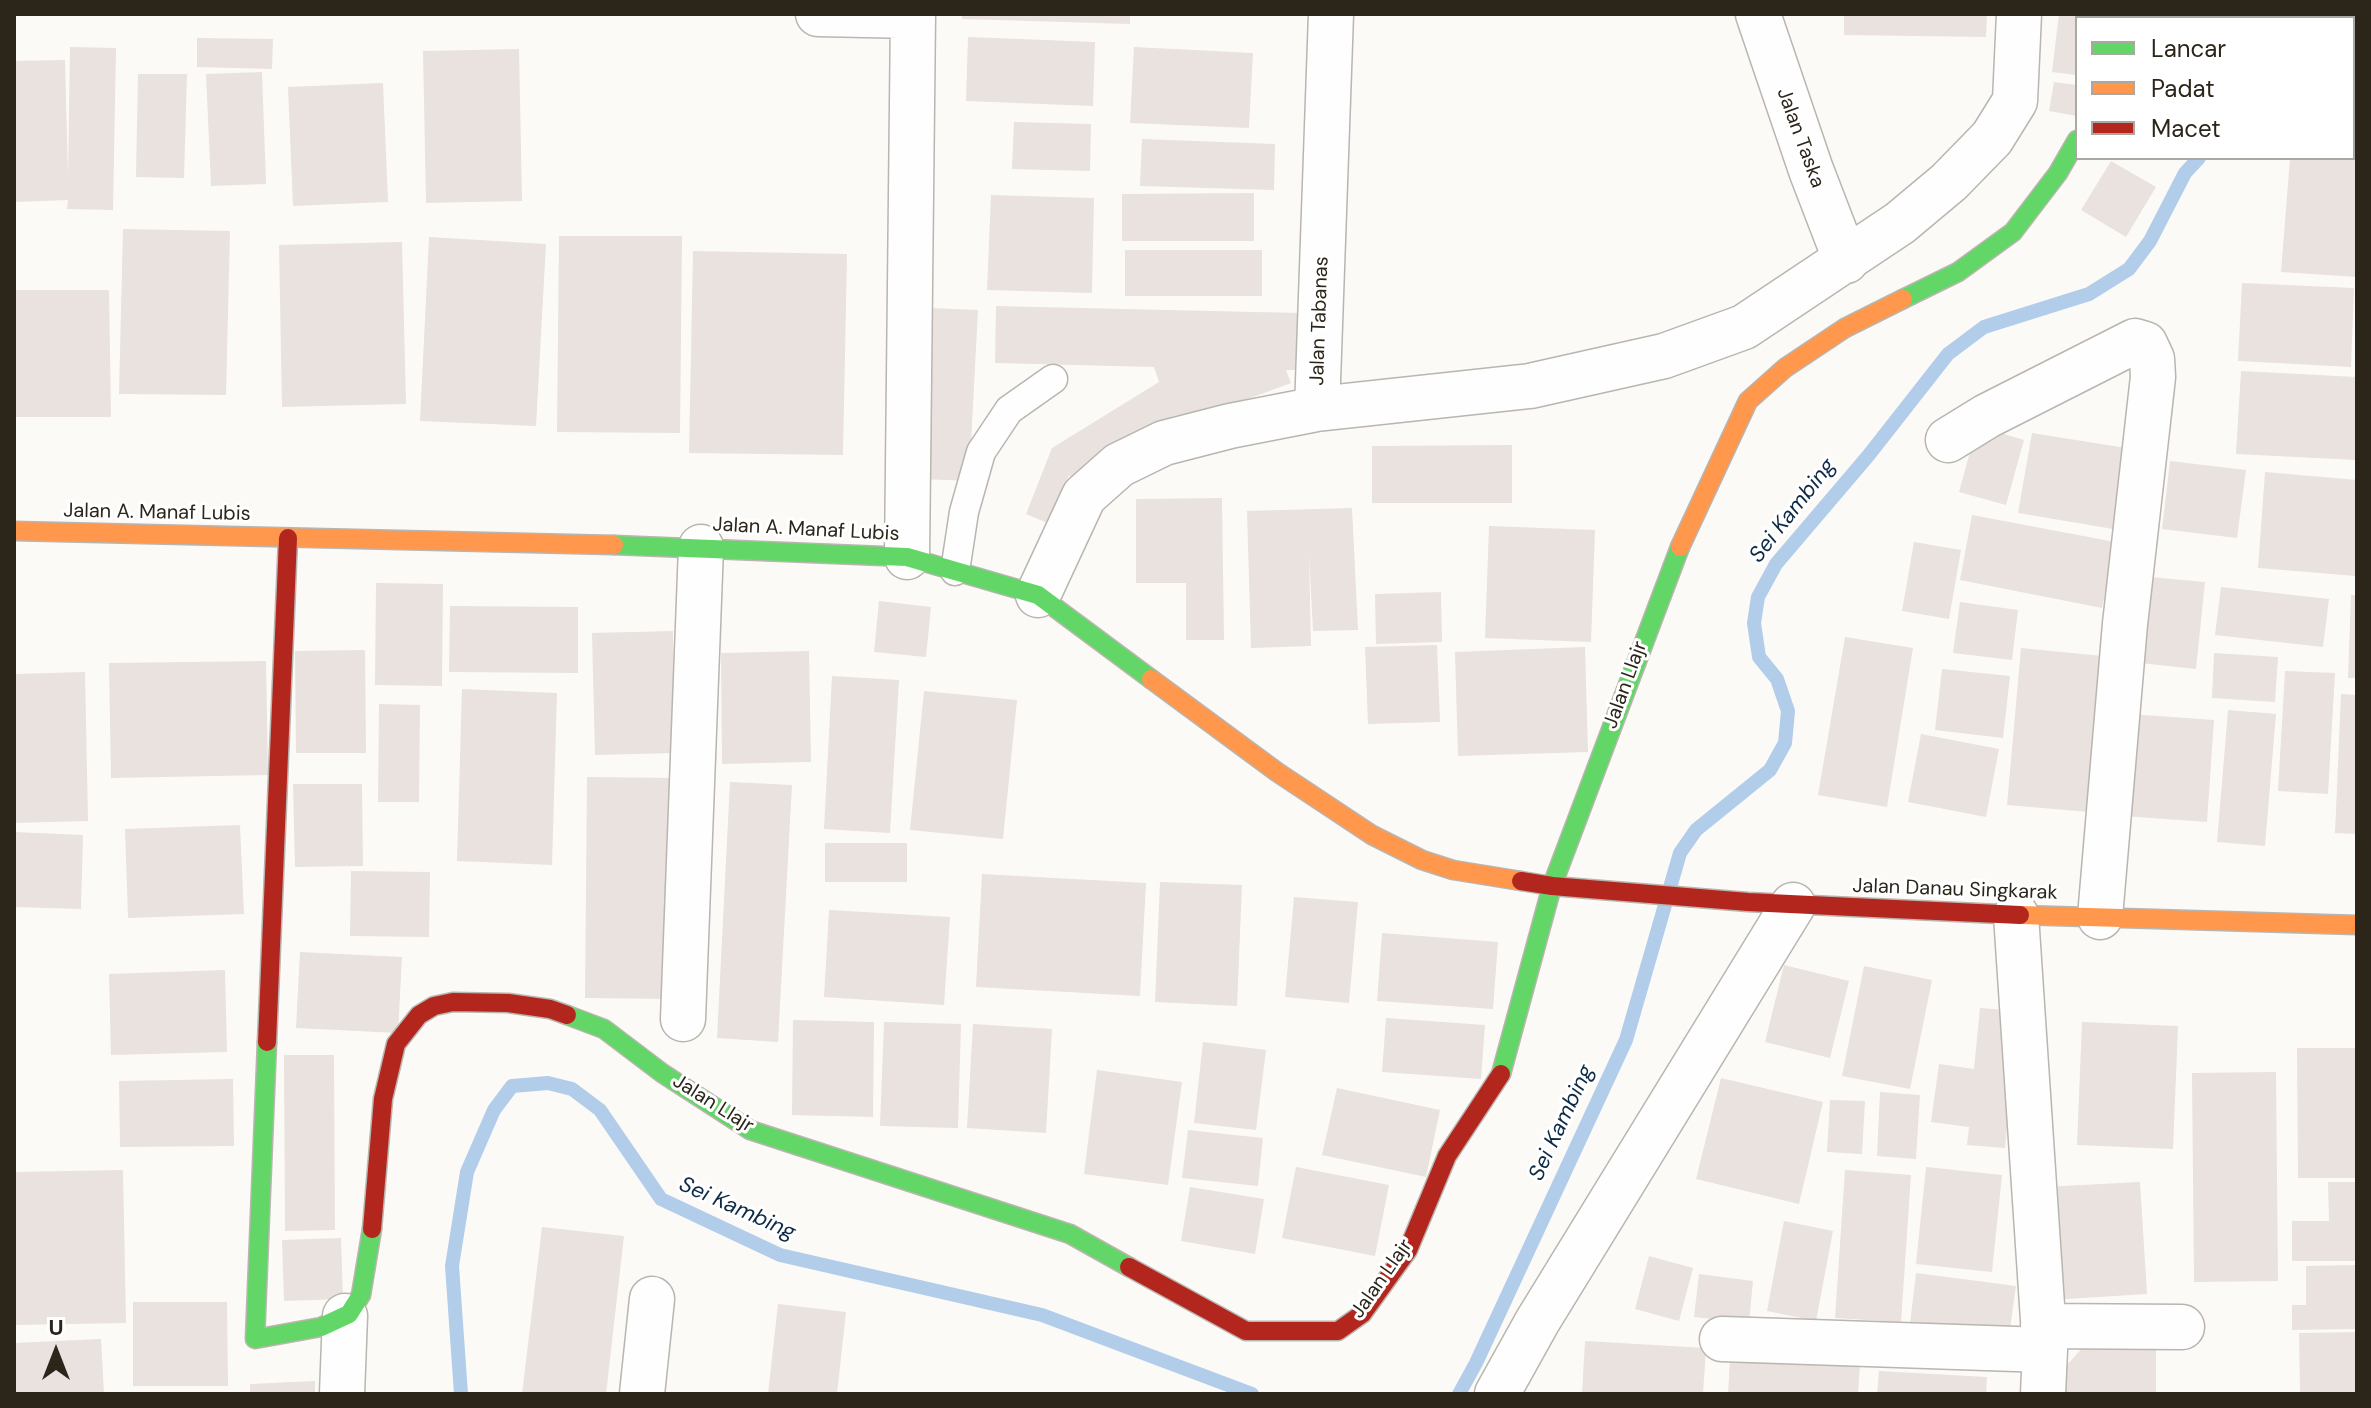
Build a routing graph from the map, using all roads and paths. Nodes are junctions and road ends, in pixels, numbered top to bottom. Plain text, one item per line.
1 (818, 14) edge
2 (1331, 14) edge
3 (1758, 14) edge
4 (2019, 14) edge
5 (913, 15) edge
6 (2075, 143) edge
7 (1846, 261) junction
8 (1053, 379) dead end
9 (1317, 409) junction
10 (1948, 440) dead end
11 (14, 531) edge
12 (288, 538) junction
13 (701, 547) junction
14 (907, 557) junction
15 (955, 571) junction
16 (1038, 595) junction
17 (1552, 886) junction
18 (1793, 905) junction
19 (2016, 915) junction
20 (2100, 917) junction
21 (2357, 925) edge
22 (683, 1019) dead end
23 (652, 1299) dead end
24 (345, 1316) junction
25 (2182, 1327) dead end
26 (2044, 1338) junction
27 (1722, 1339) dead end
28 (342, 1394) edge
29 (642, 1394) edge
30 (1497, 1394) edge
31 (2043, 1394) edge

1 - 5 street
2 - 9 street, Jalan Tabanas
3 - 7 street, Jalan Taska
4 - 7 street
5 - 14 street
6 - 17 street, Jalan Llajr
7 - 9 street
8 - 15 lane
9 - 16 street, Jalan Tabanas
10 - 20 street
11 - 12 street, Jalan A. Manaf Lubis
12 - 13 street, Jalan A. Manaf Lubis
12 - 24 street
13 - 14 street, Jalan A. Manaf Lubis
13 - 22 street
14 - 15 street, Jalan A. Manaf Lubis
15 - 16 street, Jalan A. Manaf Lubis
16 - 17 street, Jalan A. Manaf Lubis
17 - 18 street, Jalan Danau Singkarak
17 - 24 street, Jalan Llajr
18 - 19 street, Jalan Danau Singkarak
18 - 30 street
19 - 20 street, Jalan Danau Singkarak
19 - 26 street
20 - 21 street, Jalan Danau Singkarak
23 - 29 street
24 - 28 street
25 - 26 street
26 - 27 street
26 - 31 street

